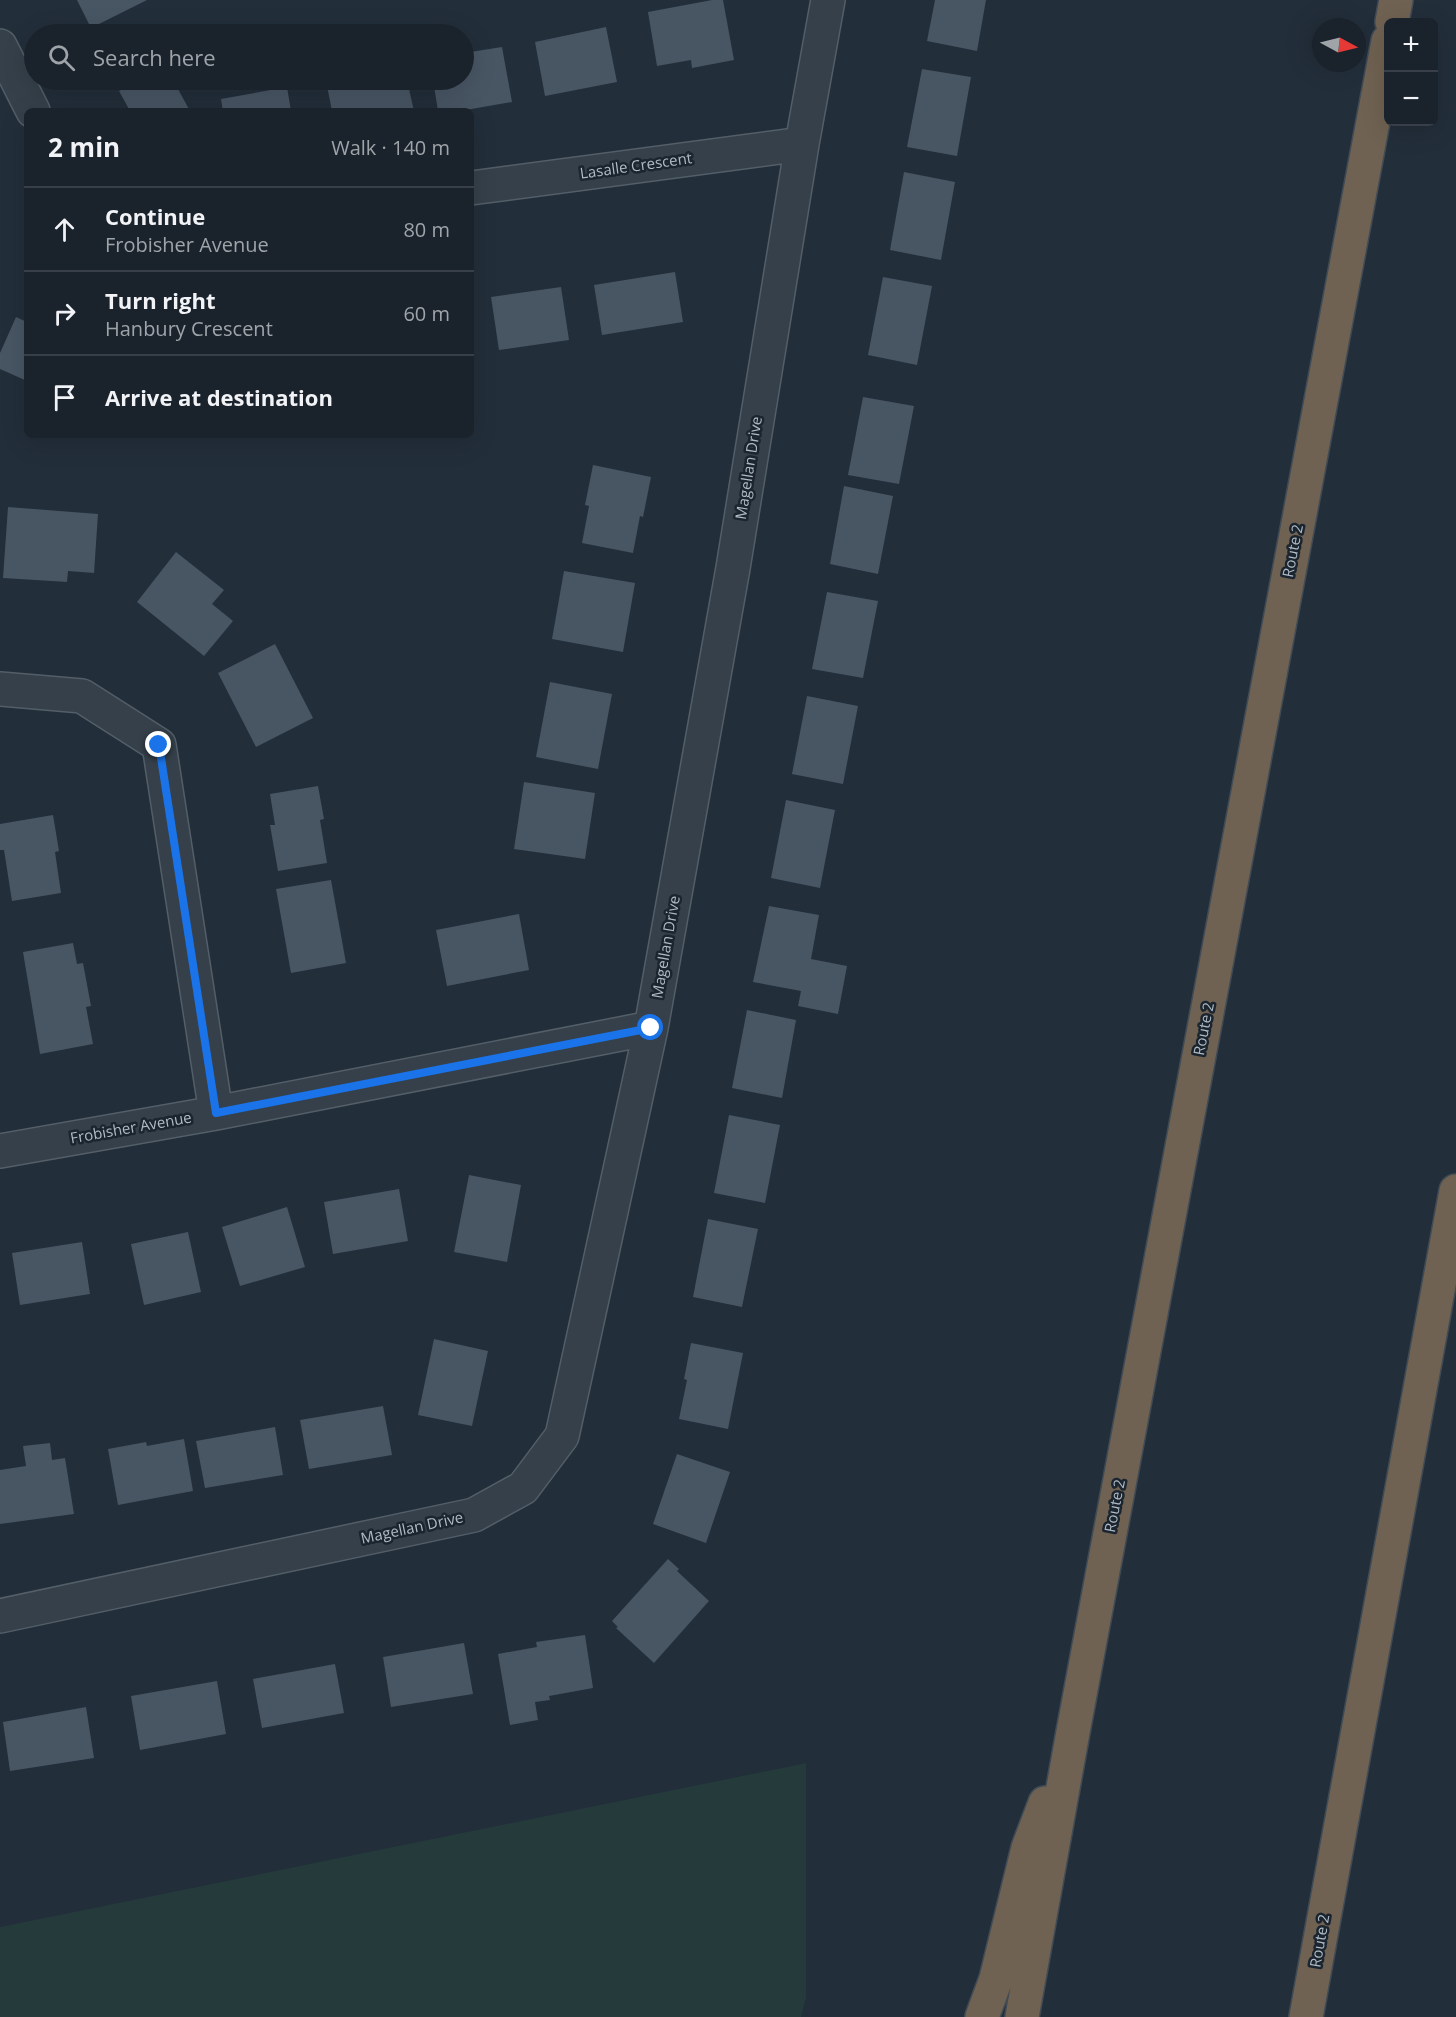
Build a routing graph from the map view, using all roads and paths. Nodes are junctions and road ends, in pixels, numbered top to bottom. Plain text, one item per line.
1 (828, 0) edge
2 (1396, 0) edge
3 (1393, 18) edge
4 (0, 46) edge
5 (1384, 68) edge
6 (31, 108) edge
7 (802, 144) junction
8 (474, 188) edge
9 (0, 689) edge
10 (651, 1028) junction
11 (216, 1113) junction
12 (0, 1151) edge
13 (1456, 1191) edge
14 (0, 1616) edge
15 (1073, 1732) junction
16 (1327, 1902) junction
17 (982, 2017) edge
18 (1022, 2017) edge
19 (1306, 2017) edge
20 (1320, 2017) edge

1 - 7 street, Magellan Drive
2 - 3 highway
4 - 6 street
5 - 15 highway, Route 2
7 - 8 street, Lasalle Crescent
7 - 10 street, Magellan Drive
9 - 11 street
10 - 11 street, Frobisher Avenue
10 - 14 street, Magellan Drive
11 - 12 street, Frobisher Avenue
13 - 16 highway, Route 2
15 - 17 highway
15 - 18 highway, Route 2
16 - 19 highway, Route 2
16 - 20 highway

